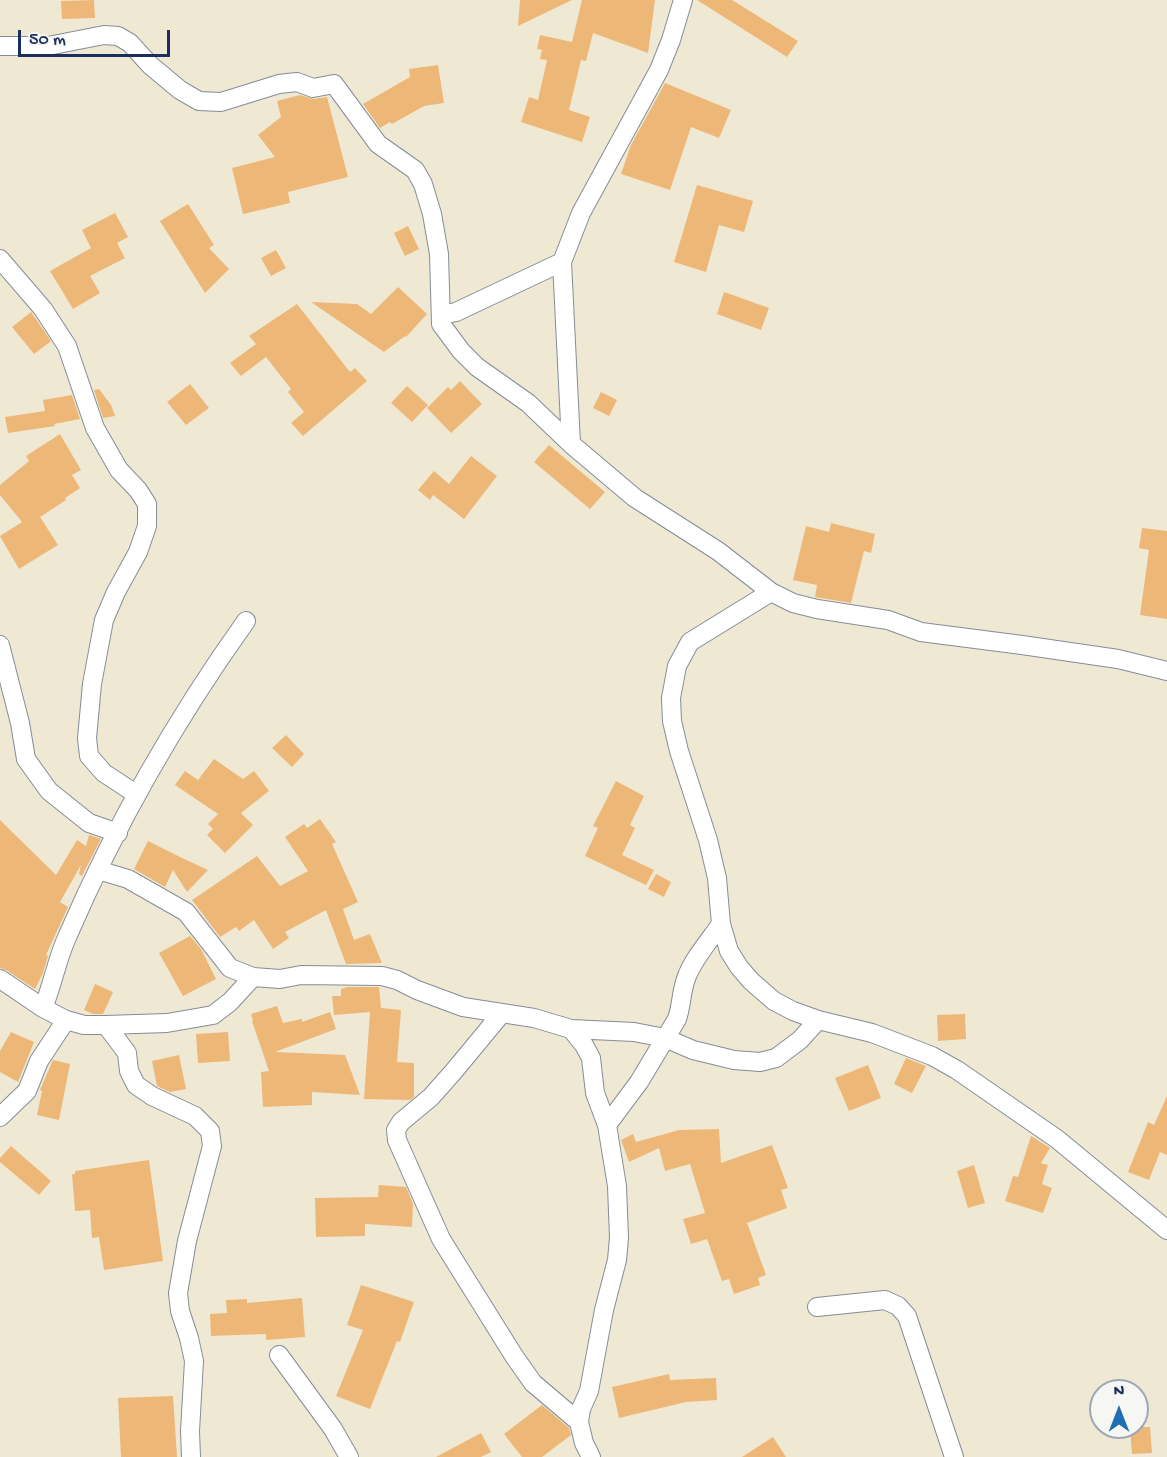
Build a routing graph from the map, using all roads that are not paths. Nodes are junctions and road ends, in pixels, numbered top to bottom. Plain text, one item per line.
1 (683, 0) edge
2 (0, 46) edge
3 (0, 259) edge
4 (562, 262) junction
5 (441, 315) junction
6 (571, 444) junction
7 (771, 592) junction
8 (246, 621) dead end
9 (0, 645) edge
10 (1167, 671) edge
11 (136, 794) junction
12 (118, 833) junction
13 (99, 870) junction
14 (721, 924) junction
15 (253, 977) junction
16 (0, 979) edge
17 (43, 1008) junction
18 (502, 1013) junction
19 (66, 1020) junction
20 (818, 1020) junction
21 (106, 1025) junction
22 (571, 1029) junction
23 (665, 1038) junction
24 (0, 1117) edge
25 (606, 1125) junction
26 (1167, 1230) edge
27 (817, 1307) dead end
28 (279, 1355) dead end
29 (579, 1422) junction
30 (191, 1457) edge
31 (349, 1457) edge
32 (591, 1457) edge
33 (954, 1457) edge

1 - 4 street
2 - 5 street
3 - 11 street
4 - 5 street
4 - 6 street
5 - 6 street
6 - 7 street
7 - 10 street
7 - 14 street
8 - 11 street
9 - 12 street
11 - 12 street
12 - 13 street
13 - 15 street
13 - 17 street
14 - 20 street
14 - 23 street
15 - 18 street
15 - 21 street
16 - 17 street
17 - 19 street
18 - 22 street
18 - 29 street
19 - 21 street
19 - 24 street
20 - 23 street
20 - 26 street
21 - 30 street
22 - 23 street
22 - 25 street
23 - 25 street
25 - 29 street
27 - 33 street
28 - 31 street
29 - 32 street

